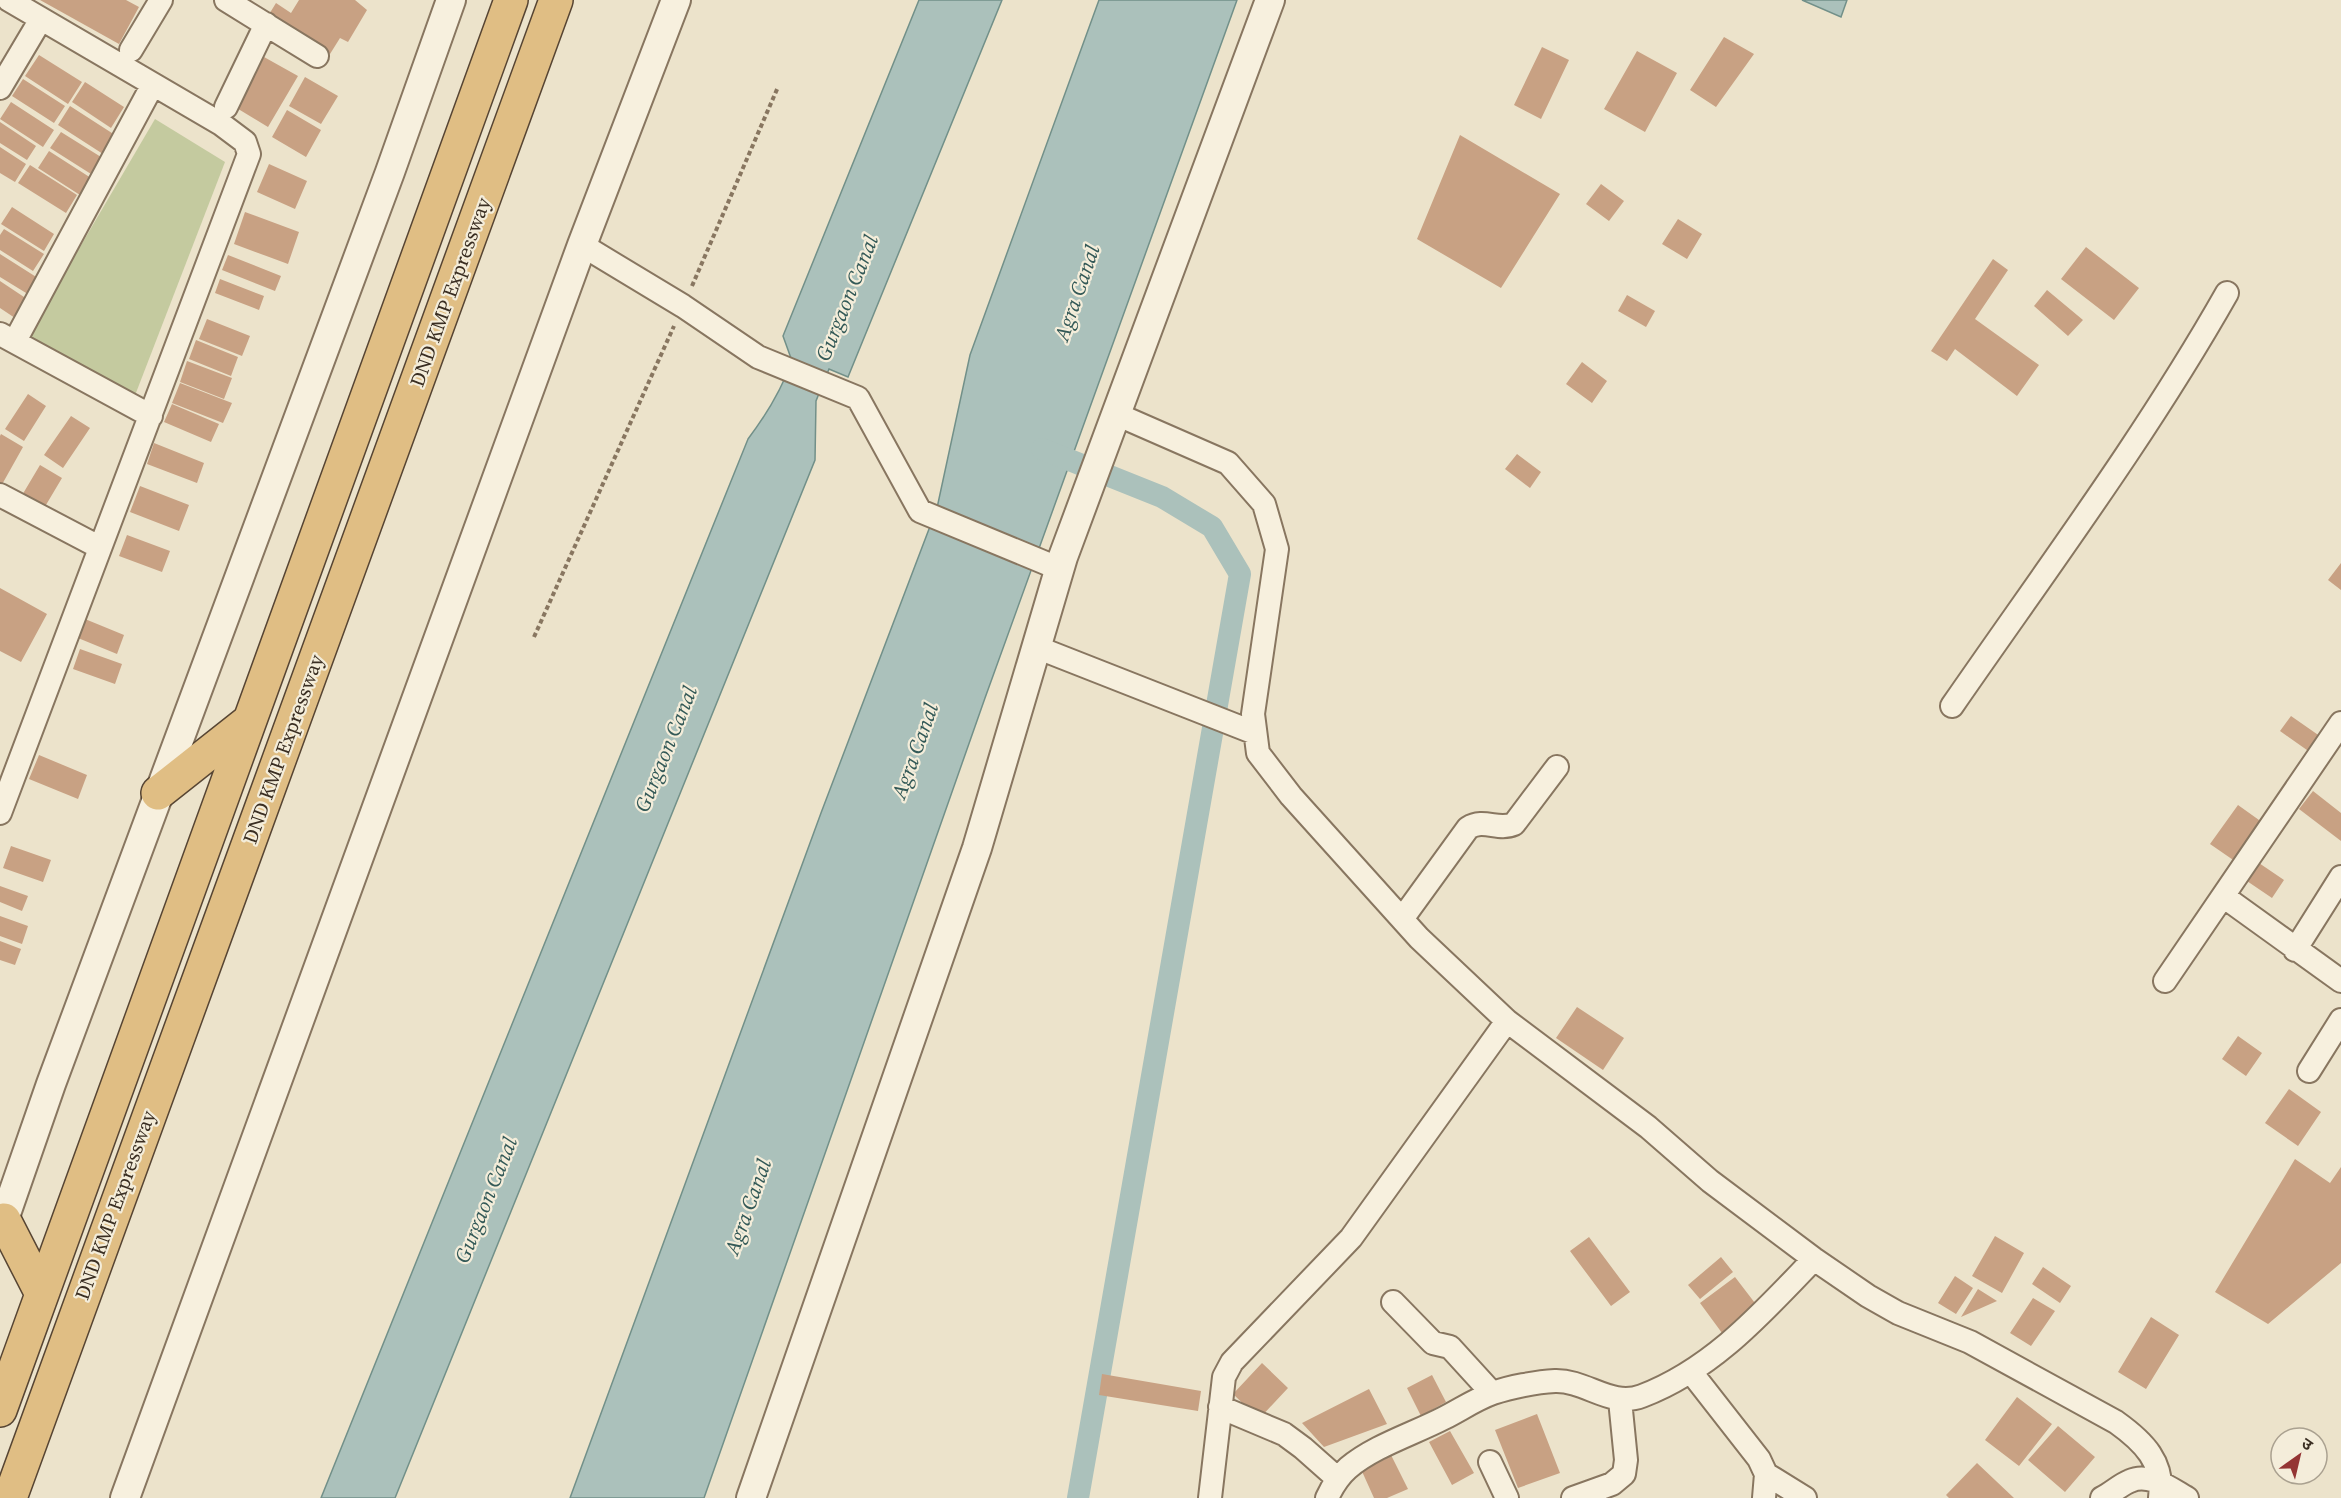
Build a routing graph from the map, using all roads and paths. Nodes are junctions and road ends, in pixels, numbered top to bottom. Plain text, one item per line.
1 (9, 0) edge
2 (161, 0) edge
3 (226, 0) edge
4 (451, 0) edge
5 (511, 0) edge
6 (556, 0) edge
7 (676, 0) edge
8 (1270, 0) edge
9 (41, 19) junction
10 (266, 24) junction
11 (131, 50) dead end
12 (317, 56) dead end
13 (152, 86) junction
14 (778, 87) dead end
15 (0, 88) edge
16 (226, 107) dead end
17 (582, 245) junction
18 (2227, 293) dead end
19 (683, 306) junction
20 (8, 337) edge
21 (1116, 414) junction
22 (151, 416) junction
23 (0, 495) edge
24 (99, 548) junction
25 (1060, 569) junction
26 (534, 637) dead end
27 (1036, 647) junction
28 (1952, 706) dead end
29 (248, 722) junction
30 (2341, 723) edge
31 (1255, 734) junction
32 (1557, 767) dead end
33 (158, 793) junction
34 (0, 813) edge
35 (2341, 877) edge
36 (2223, 896) junction
37 (1402, 919) junction
38 (2295, 950) junction
39 (2165, 981) dead end
40 (2341, 981) edge
41 (2341, 1020) edge
42 (1507, 1021) junction
43 (2309, 1071) dead end
44 (2, 1226) edge
45 (1814, 1259) junction
46 (42, 1294) junction
47 (1393, 1302) dead end
48 (1691, 1372) junction
49 (1492, 1393) junction
50 (1620, 1400) junction
51 (1220, 1407) junction
52 (0, 1410) edge
53 (1490, 1462) dead end
54 (1766, 1474) junction
55 (1332, 1489) edge
56 (2161, 1491) edge
57 (10, 1498) edge
58 (125, 1498) edge
59 (751, 1498) edge
60 (1210, 1498) edge
61 (1507, 1498) edge
62 (1573, 1498) edge
63 (1764, 1498) edge
64 (1805, 1498) edge
65 (2102, 1498) edge
66 (2187, 1498) edge

1 - 9 street
2 - 11 street
3 - 10 street
4 - 33 street
5 - 29 highway, DND KMP Expressway
6 - 57 highway, DND KMP Expressway
7 - 17 street
8 - 21 street
9 - 13 street
9 - 15 street
10 - 12 street
10 - 16 street
13 - 20 street
13 - 22 street
14 - 19 path
17 - 19 street
17 - 58 street
18 - 28 street
19 - 25 street
19 - 26 path
20 - 22 street
21 - 25 street
21 - 31 street
22 - 24 street
23 - 24 street
24 - 34 street
25 - 27 street
27 - 31 street
27 - 59 street
29 - 33 highway
29 - 46 highway, DND KMP Expressway
30 - 36 street
31 - 37 street
32 - 37 street
33 - 44 street
35 - 38 street
36 - 38 street
36 - 39 street
37 - 42 street
38 - 40 street
41 - 43 street
42 - 45 street
42 - 51 street
44 - 46 highway
45 - 48 street
45 - 56 street
46 - 52 highway, DND KMP Expressway
47 - 49 street
48 - 50 street
48 - 54 street
49 - 50 street
49 - 55 street
50 - 62 street
51 - 55 street
51 - 60 street
53 - 61 street
54 - 63 street
54 - 64 street
56 - 65 street
56 - 66 street

